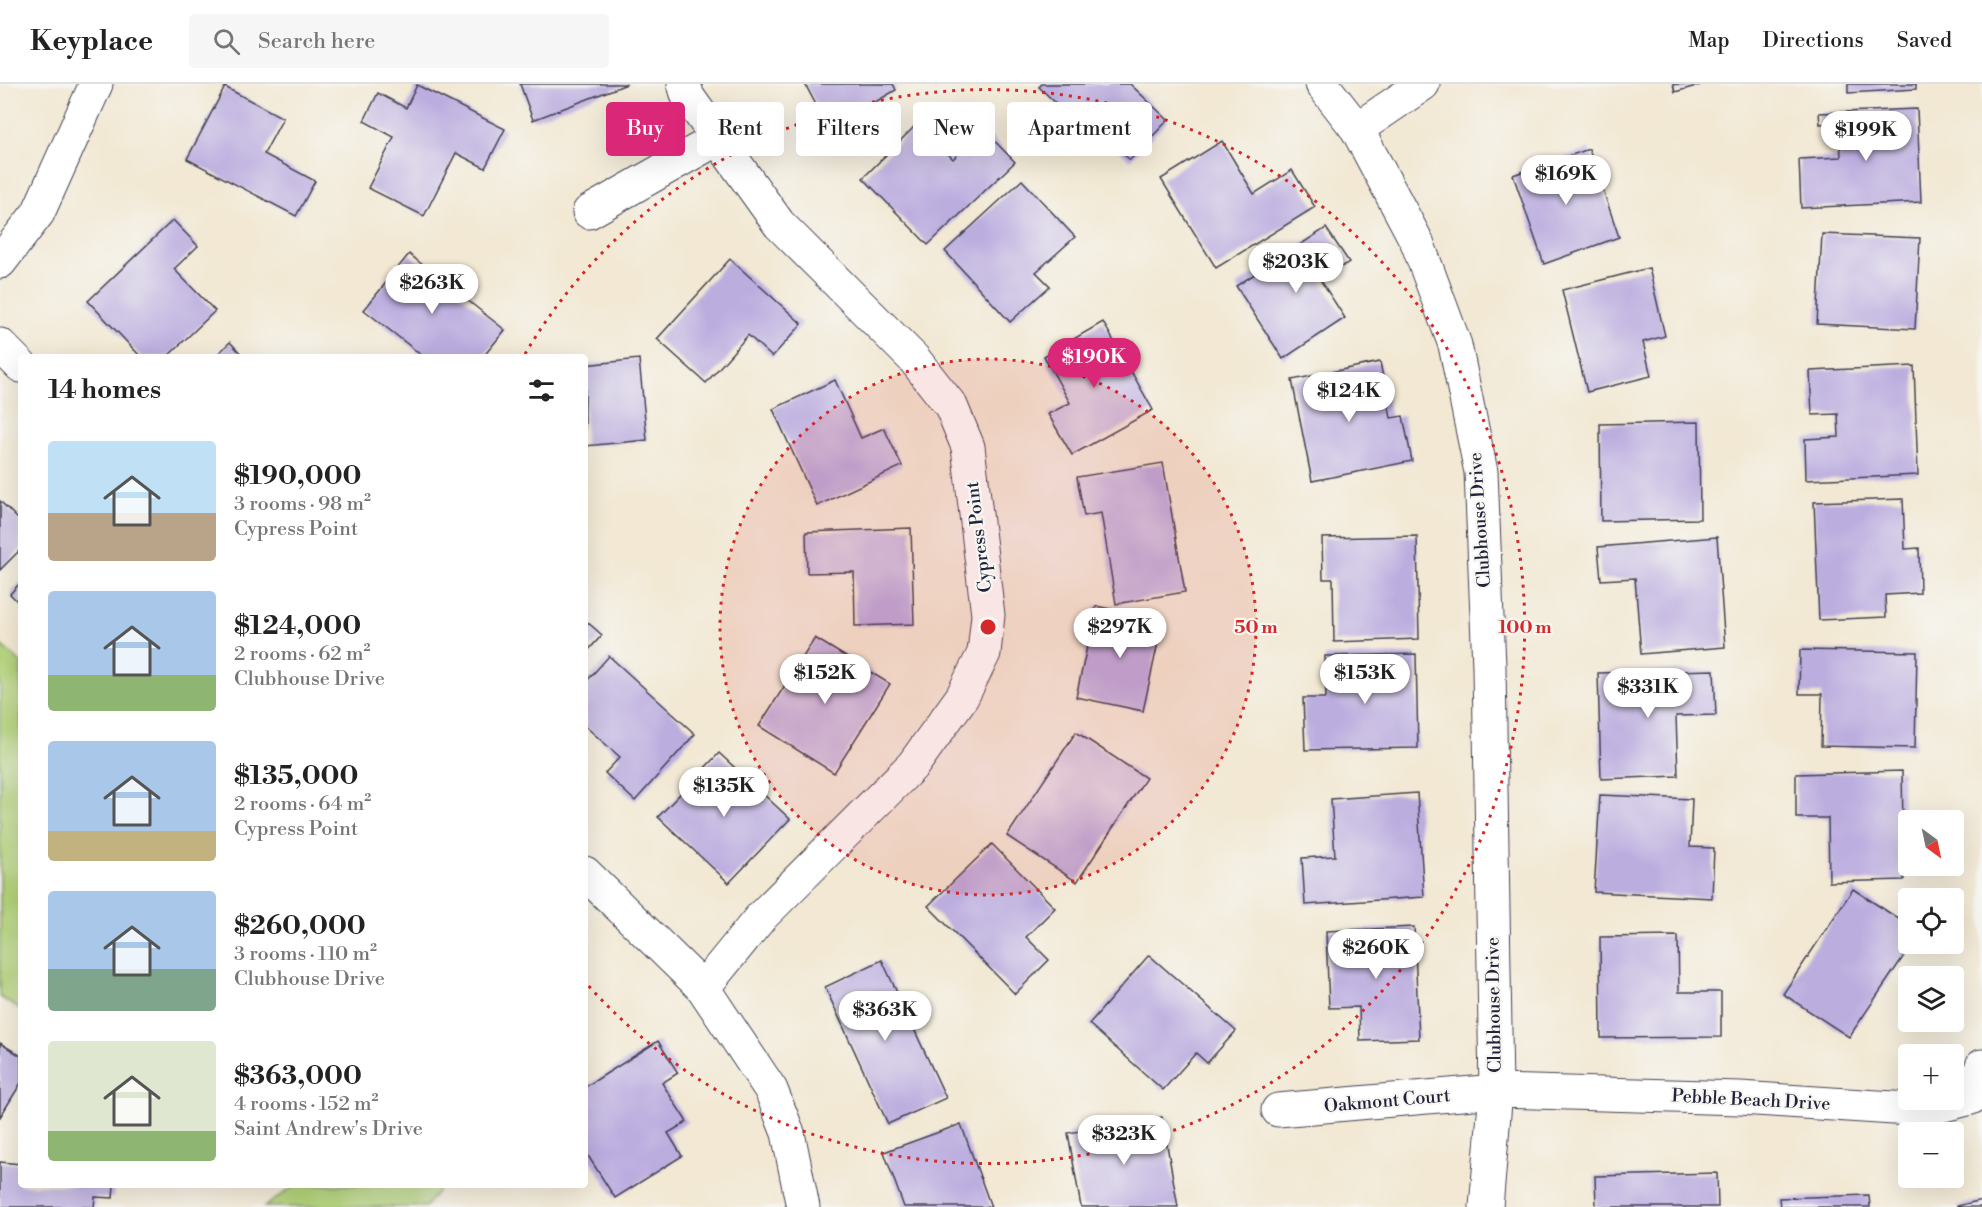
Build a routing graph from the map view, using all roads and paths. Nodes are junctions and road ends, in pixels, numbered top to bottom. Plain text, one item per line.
1 (96, 84) edge
2 (684, 84) edge
3 (1322, 84) edge
4 (1423, 84) edge
5 (697, 109) edge
6 (1357, 129) junction
7 (697, 151) edge
8 (732, 156) edge
9 (589, 212) dead end
10 (0, 262) edge
11 (0, 345) edge
12 (18, 363) edge
13 (588, 876) edge
14 (703, 988) junction
15 (1982, 1066) edge
16 (1496, 1091) junction
17 (1278, 1110) dead end
18 (804, 1207) edge
19 (1486, 1207) edge

1 - 10 street
2 - 5 street, Cypress Point
3 - 6 street, Clubhouse Drive
4 - 6 street
6 - 16 street, Clubhouse Drive
7 - 9 street
8 - 14 street, Cypress Point
11 - 12 street
13 - 14 street
14 - 18 street
15 - 16 street, Pebble Beach Drive
16 - 17 street, Oakmont Court
16 - 19 street, Clubhouse Drive

